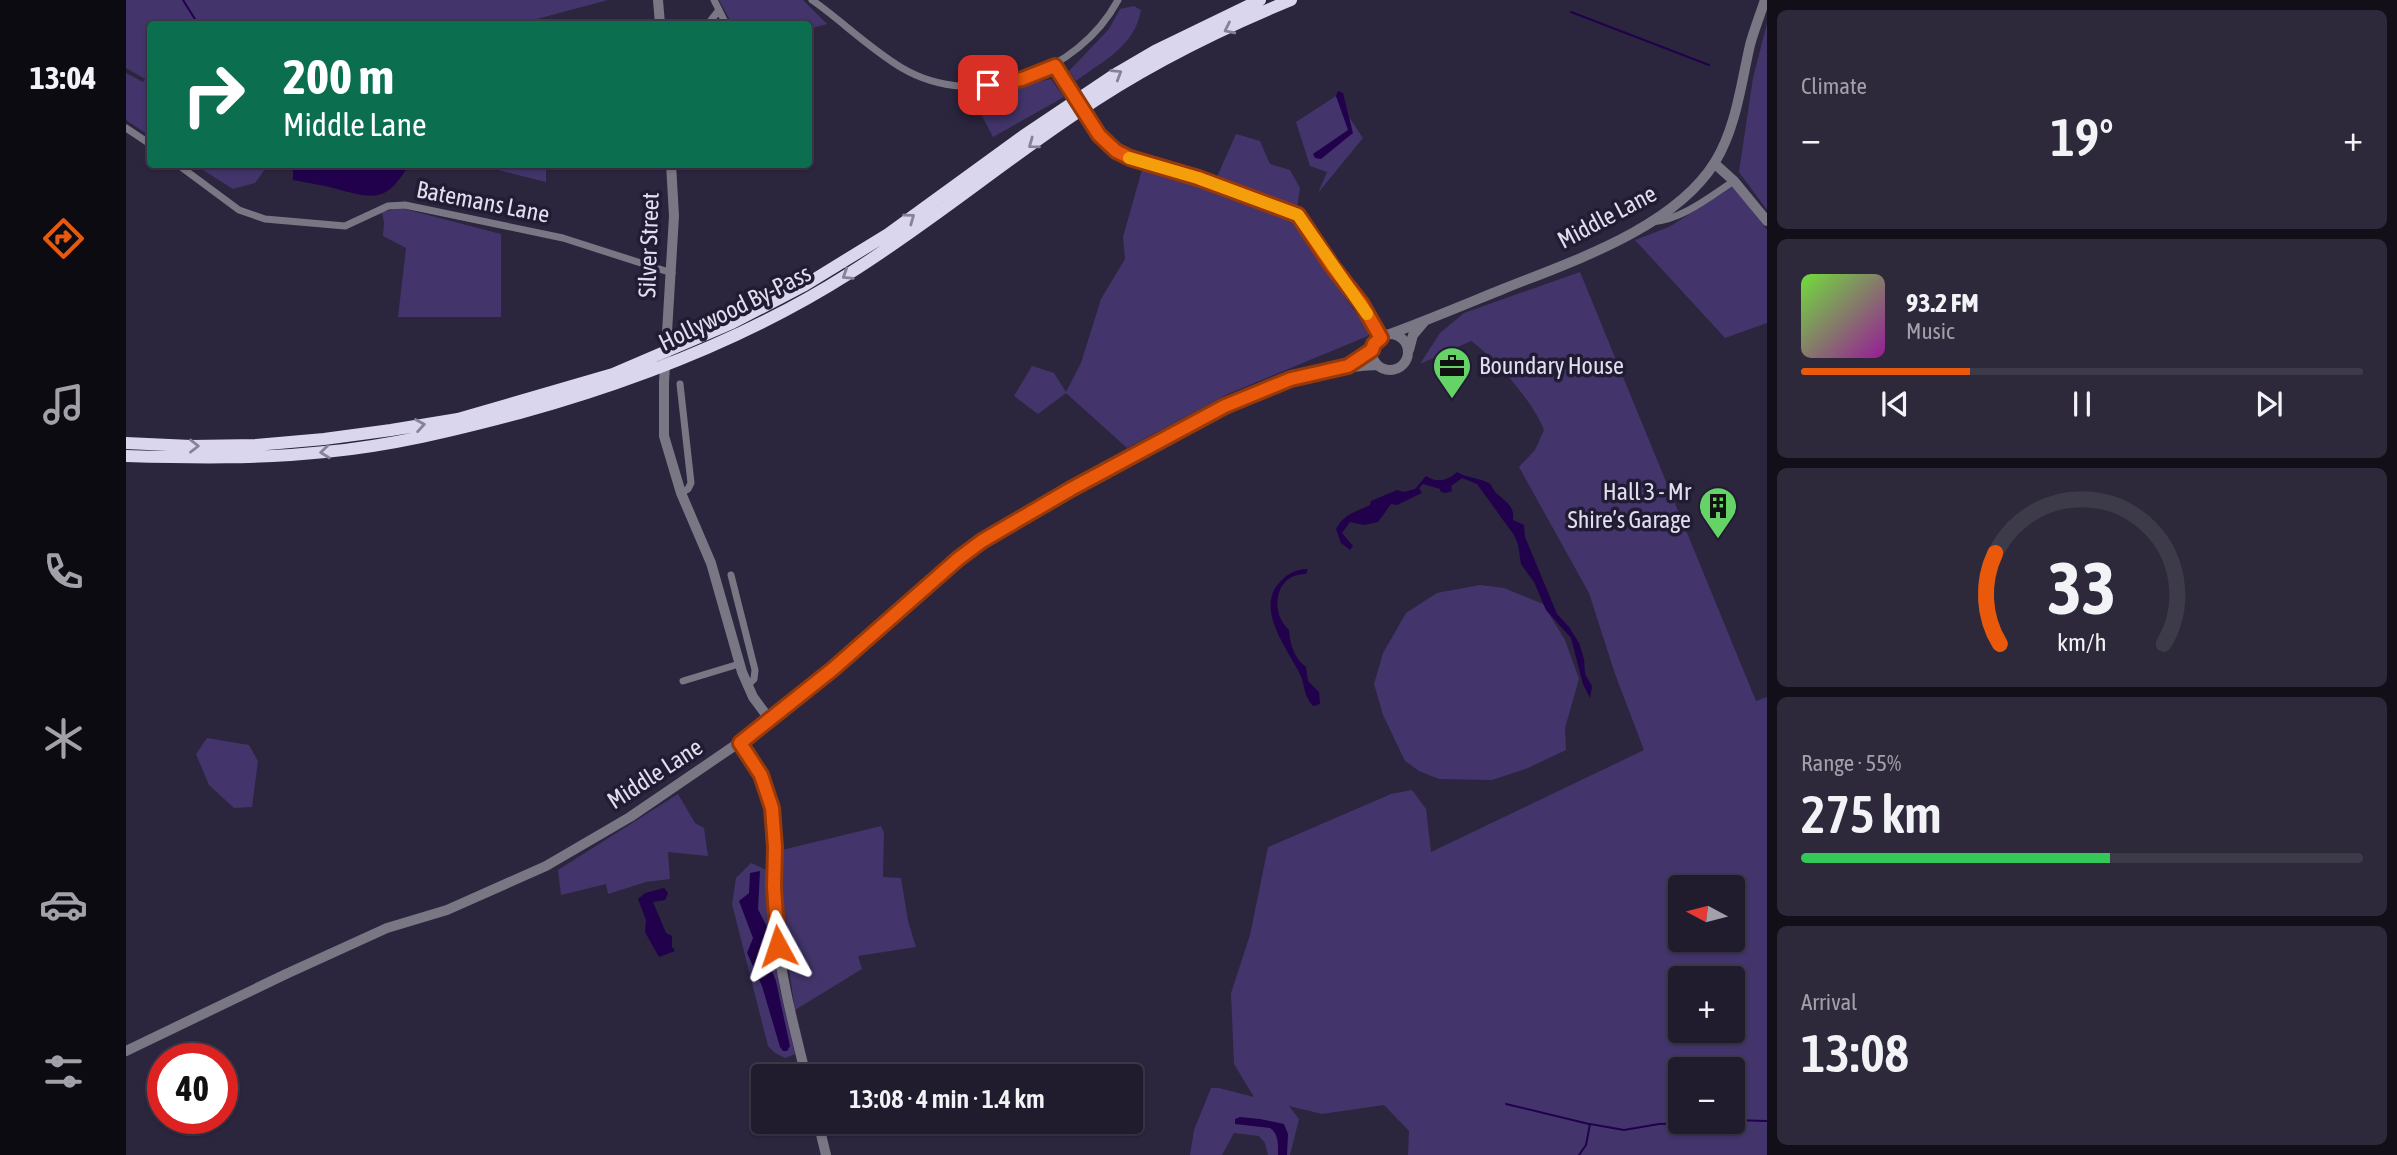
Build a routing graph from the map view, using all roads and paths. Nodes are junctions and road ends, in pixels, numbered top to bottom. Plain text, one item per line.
1 (658, 0) edge
2 (714, 0) edge
3 (812, 0) edge
4 (1118, 0) edge
5 (1260, 0) edge
6 (1291, 0) edge
7 (1765, 0) edge
8 (719, 10) junction
9 (660, 21) edge
10 (710, 21) edge
11 (724, 21) edge
12 (1055, 66) junction
13 (126, 128) edge
14 (147, 142) edge
15 (1714, 163) junction
16 (182, 168) edge
17 (671, 168) edge
18 (1734, 181) junction
19 (1767, 221) edge
20 (1652, 222) junction
21 (671, 273) junction
22 (1424, 322) junction
23 (1385, 336) junction
24 (1409, 349) junction
25 (1372, 350) junction
26 (1377, 365) junction
27 (1348, 366) junction
28 (681, 384) dead end
29 (126, 443) edge
30 (126, 456) edge
31 (681, 493) junction
32 (731, 575) dead end
33 (739, 664) junction
34 (683, 681) dead end
35 (747, 686) junction
36 (770, 720) junction
37 (740, 743) junction
38 (126, 1051) edge
39 (803, 1064) edge
40 (821, 1134) edge
41 (826, 1155) edge

1 - 9 street
2 - 8 street
3 - 12 street
4 - 12 street
29 -> 5 highway, Hollywood By-Pass
6 -> 30 highway, Hollywood By-Pass
7 - 15 street, Middle Lane
8 - 10 street
8 - 11 street
12 - 23 street
13 - 14 street
15 - 18 street
15 - 20 street, Middle Lane
16 - 21 street, Batemans Lane
17 - 21 street, Silver Street
18 - 19 street
18 - 20 street
20 - 22 street, Middle Lane
21 - 31 street, Silver Street
22 - 23 street, Middle Lane
22 - 24 street, Middle Lane
23 - 24 street
23 - 25 street, Middle Lane
24 - 26 street, Middle Lane
25 - 26 street
25 - 27 street, Middle Lane
26 - 27 street, Middle Lane
27 - 36 street, Middle Lane
28 - 31 street
31 - 33 street, Silver Street
32 - 35 street
33 - 34 street
33 - 35 street, Silver Street
35 - 36 street, Silver Street
36 - 37 street, Middle Lane
37 - 38 street, Middle Lane
37 - 39 street
40 - 41 street

